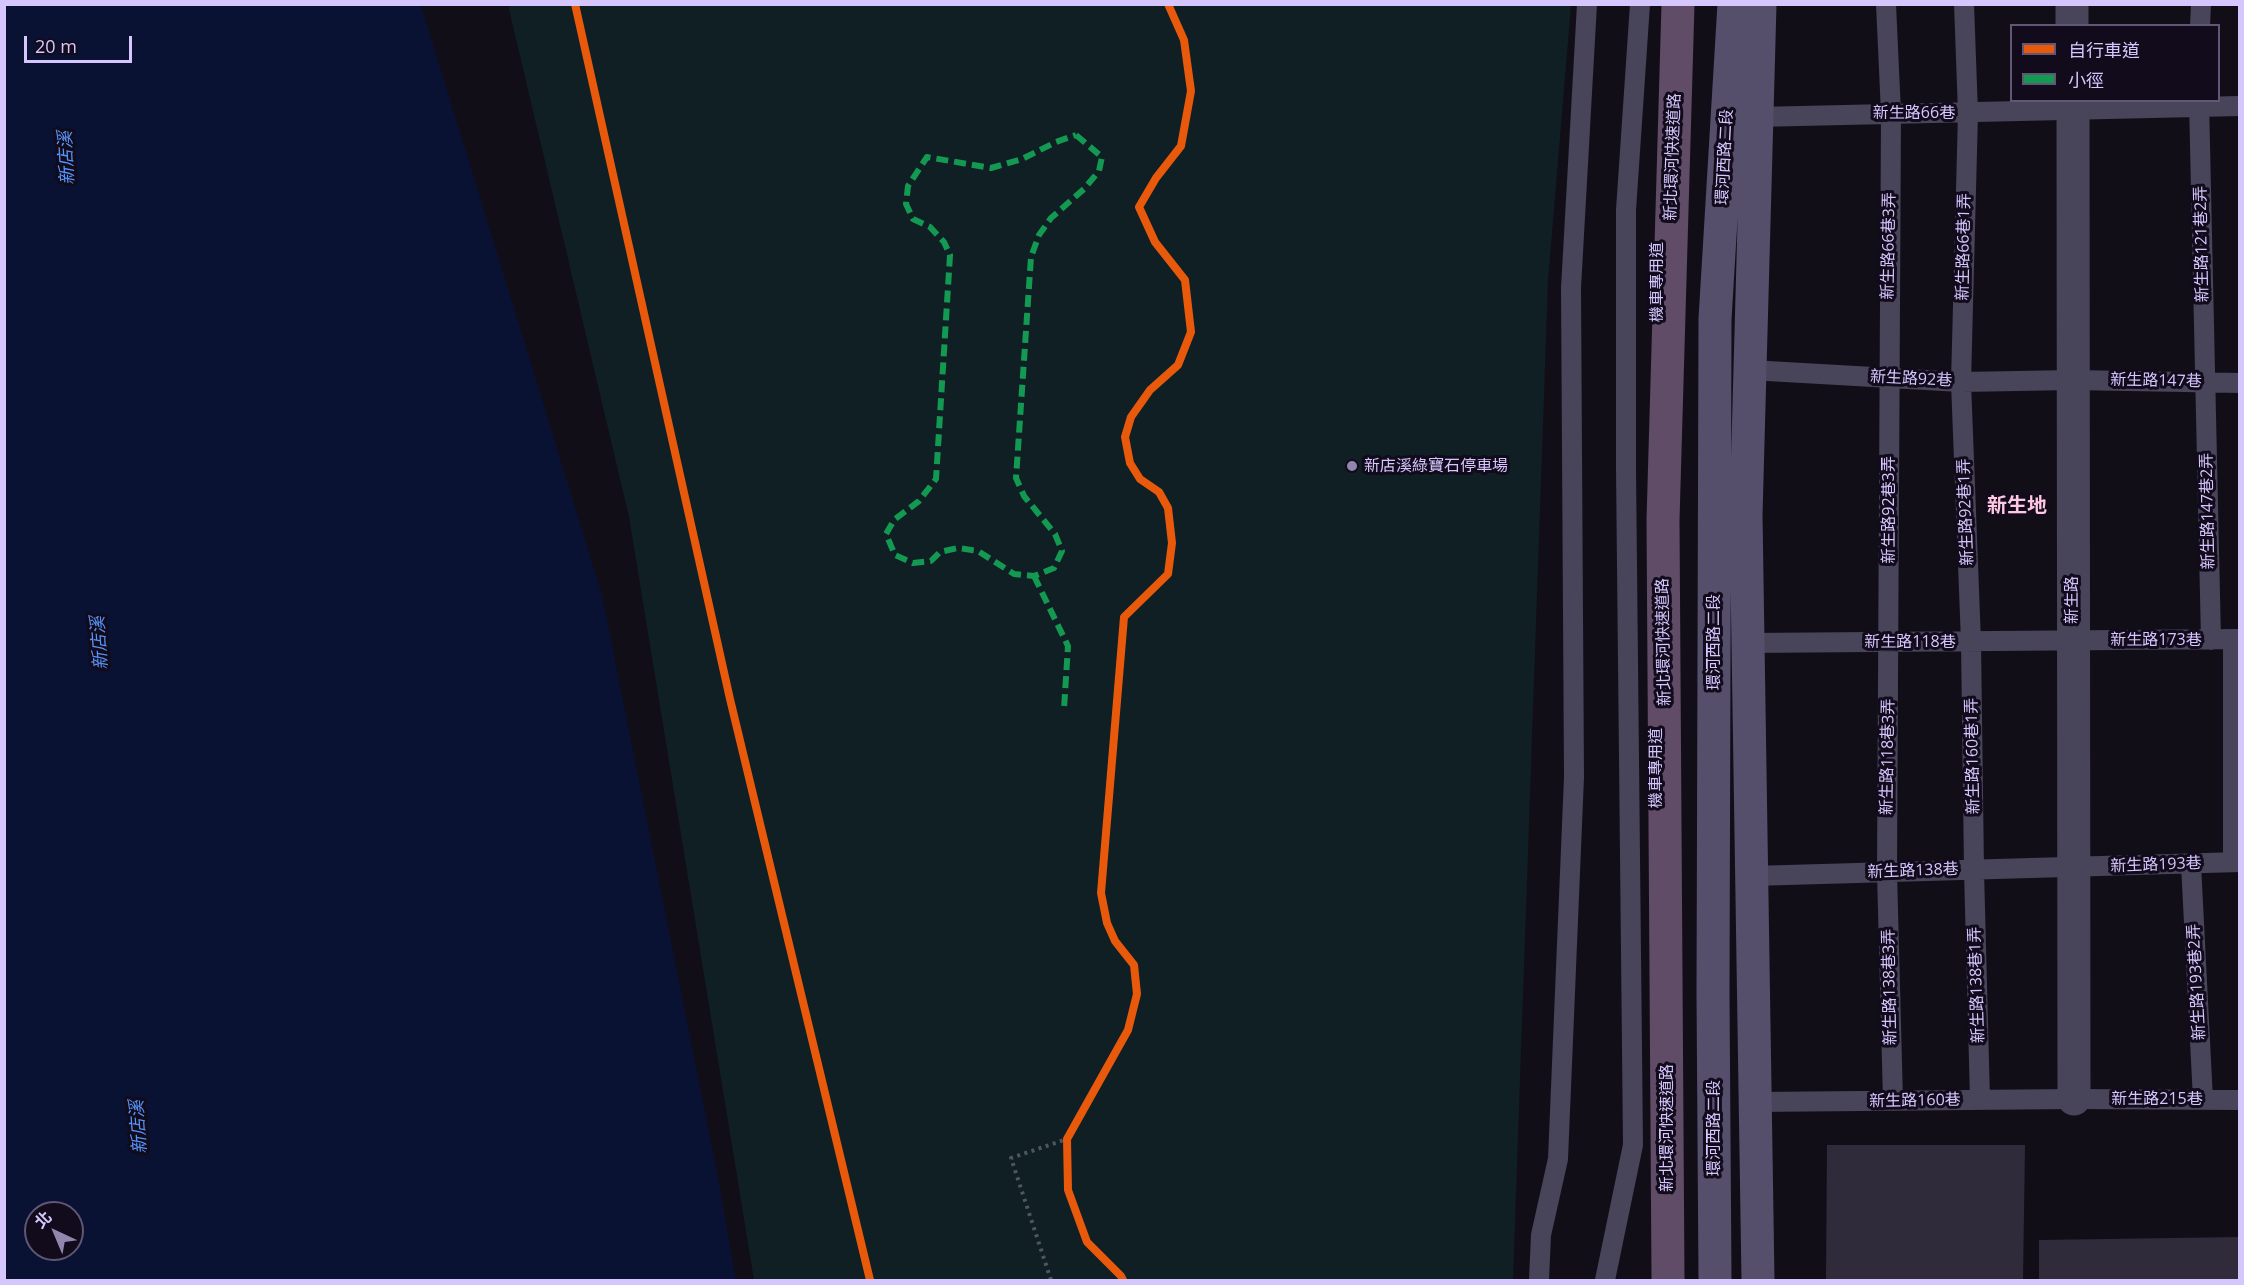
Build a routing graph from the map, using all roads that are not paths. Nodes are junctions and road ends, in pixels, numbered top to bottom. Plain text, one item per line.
1 (1587, 4) edge
2 (1640, 4) edge
3 (1670, 4) edge
4 (1678, 4) edge
5 (1734, 4) edge
6 (1760, 4) edge
7 (1886, 4) edge
8 (1964, 4) edge
9 (2072, 4) edge
10 (2201, 4) edge
11 (2072, 24) edge
12 (2200, 24) edge
13 (2199, 104) edge
14 (2073, 105) edge
15 (2240, 106) edge
16 (1891, 113) junction
17 (1968, 113) junction
18 (1756, 117) junction
19 (1750, 370) junction
20 (1888, 378) junction
21 (2072, 380) junction
22 (1961, 382) junction
23 (2205, 382) junction
24 (2240, 382) edge
25 (2211, 639) junction
26 (2236, 639) edge
27 (2072, 640) junction
28 (1889, 642) junction
29 (1971, 642) junction
30 (1748, 643) junction
31 (2236, 862) edge
32 (2191, 864) junction
33 (2073, 867) junction
34 (1974, 870) junction
35 (1887, 872) junction
36 (1752, 876) junction
37 (2074, 1099) junction
38 (1980, 1100) junction
39 (2204, 1100) junction
40 (2240, 1100) edge
41 (1893, 1101) junction
42 (1755, 1102) junction
43 (1539, 1281) edge
44 (1605, 1281) edge
45 (1655, 1281) edge
46 (1668, 1281) edge
47 (1715, 1281) edge
48 (1758, 1281) edge

1 - 43 lane
2 - 44 lane
3 - 45 lane, 機車專用道
4 - 46 highway, 新北環河快速道路
5 - 47 main road, 環河西路二段
6 - 18 main road, 環河西路二段
7 - 16 lane, 新生路66巷3弄
8 - 17 lane, 新生路66巷1弄
9 - 11 street
10 - 12 lane
13 - 14 lane, 新生路66巷
13 - 15 lane, 新生路66巷
13 - 23 lane, 新生路121巷2弄
14 - 17 lane, 新生路66巷
14 - 21 street, 新生路
16 - 17 lane, 新生路66巷
16 - 18 lane, 新生路66巷
16 - 20 lane, 新生路66巷3弄
17 - 22 lane, 新生路66巷1弄
18 - 19 main road, 環河西路二段
19 - 20 lane, 新生路92巷
19 - 30 main road, 環河西路二段
20 - 22 lane, 新生路92巷
20 - 28 lane, 新生路92巷3弄
21 - 22 lane, 新生路92巷
21 - 23 lane, 新生路147巷
21 - 27 street, 新生路
22 - 29 lane, 新生路92巷1弄
23 - 24 lane, 新生路147巷
23 - 25 lane, 新生路147巷2弄
25 - 26 lane, 新生路173巷
25 - 27 lane, 新生路173巷
26 - 31 lane
27 - 29 lane, 新生路118巷
27 - 33 street, 新生路
28 - 29 lane, 新生路118巷
28 - 30 lane, 新生路118巷
28 - 35 lane, 新生路118巷3弄
29 - 34 lane, 新生路160巷1弄
30 - 36 main road, 環河西路二段
31 - 32 lane, 新生路193巷
32 - 33 lane, 新生路193巷
32 - 39 lane, 新生路193巷2弄
33 - 34 lane, 新生路138巷
33 - 37 street, 新生路
34 - 35 lane, 新生路138巷
34 - 38 lane, 新生路138巷1弄
35 - 36 lane, 新生路138巷
35 - 41 lane, 新生路138巷3弄
36 - 42 main road, 環河西路二段
37 - 38 lane, 新生路160巷
37 - 39 lane, 新生路215巷
38 - 41 lane, 新生路160巷
39 - 40 lane, 新生路215巷
41 - 42 lane, 新生路160巷
42 - 48 main road, 環河西路二段

